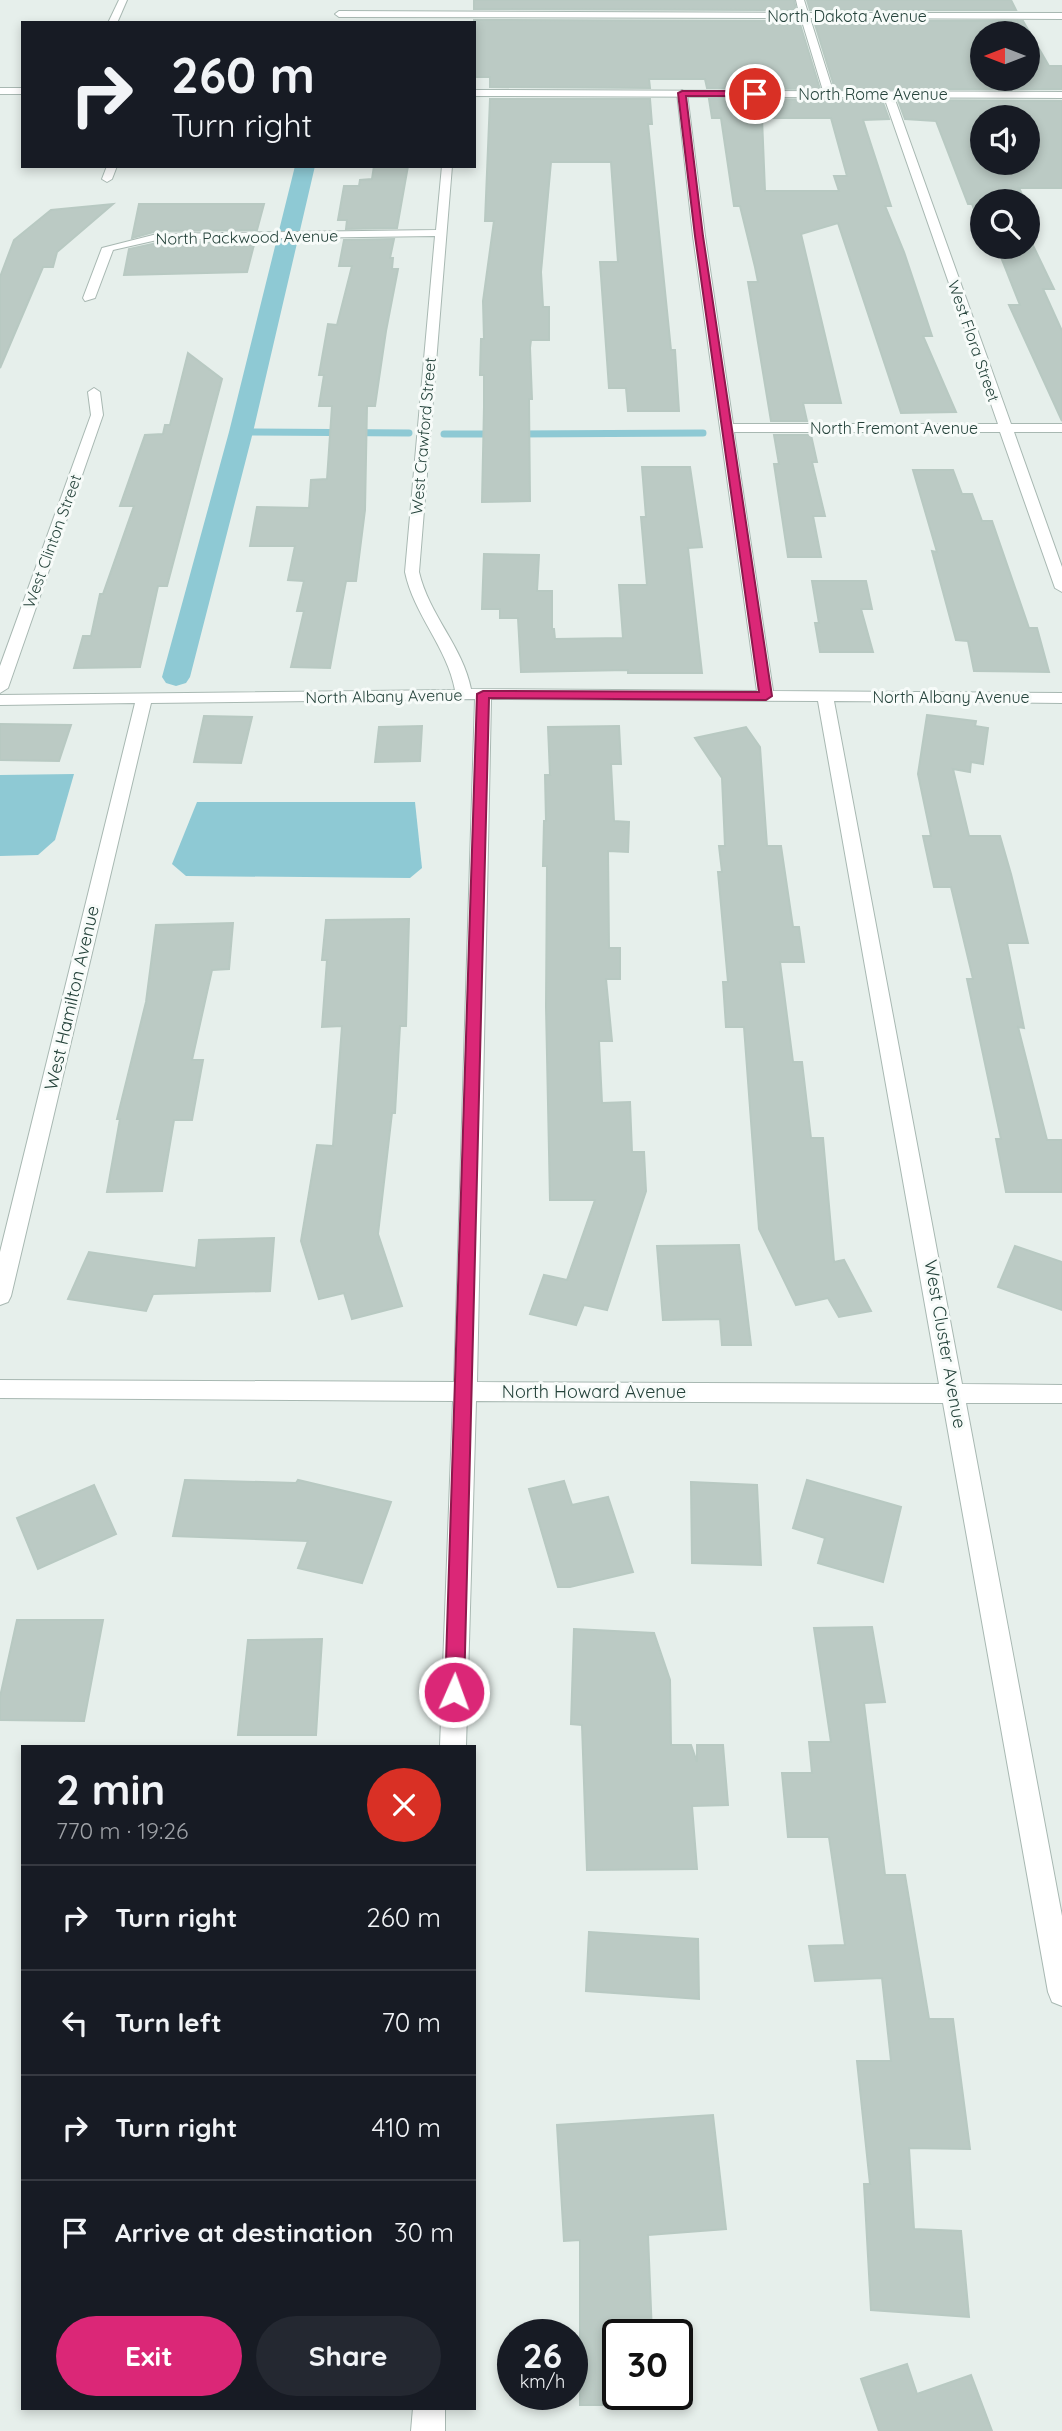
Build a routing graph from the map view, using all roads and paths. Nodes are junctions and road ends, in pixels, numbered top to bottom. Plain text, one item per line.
1 (122, 0) edge
2 (342, 0) edge
3 (800, 0) edge
4 (805, 15) junction
5 (1062, 16) edge
6 (338, 18) edge
7 (112, 21) edge
8 (0, 91) edge
9 (21, 91) edge
10 (476, 93) edge
11 (682, 93) junction
12 (829, 94) junction
13 (888, 94) junction
14 (1062, 95) edge
15 (111, 168) edge
16 (447, 168) edge
17 (107, 179) dead end
18 (440, 233) junction
19 (89, 298) dead end
20 (94, 392) dead end
21 (726, 428) junction
22 (1004, 428) junction
23 (1062, 428) edge
24 (1062, 588) edge
25 (0, 688) edge
26 (473, 694) junction
27 (766, 696) junction
28 (825, 696) junction
29 (1062, 698) edge
30 (0, 699) edge
31 (144, 699) junction
32 (0, 1296) edge
33 (0, 1389) edge
34 (465, 1392) junction
35 (954, 1394) junction
36 (1062, 1394) edge
37 (453, 1745) edge
38 (1062, 1992) edge
39 (429, 2410) edge
40 (428, 2431) edge

1 - 7 street
2 - 6 street
3 - 4 street
4 - 5 street, North Dakota Avenue
4 - 6 street, North Dakota Avenue
4 - 12 street
8 - 9 street
10 - 11 street, North Rome Avenue
11 - 12 street, North Rome Avenue
11 - 21 street
12 - 13 street, North Rome Avenue
13 - 14 street, North Rome Avenue
13 - 22 street, West Flora Street
15 - 17 street
16 - 18 street, West Crawford Street
18 - 19 street, North Packwood Avenue
18 - 26 street, West Crawford Street
20 - 25 street, West Clinton Street
21 - 22 street, North Fremont Avenue
21 - 27 street
22 - 23 street, North Fremont Avenue
22 - 24 street, West Flora Street
26 - 27 street, North Albany Avenue
26 - 31 street, North Albany Avenue
26 - 34 street, West Crawford Street
27 - 28 street, North Albany Avenue
28 - 29 street, North Albany Avenue
28 - 35 street, West Cluster Avenue
30 - 31 street, North Albany Avenue
31 - 32 street, West Hamilton Avenue
33 - 34 street, North Howard Avenue
34 - 35 street, North Howard Avenue
34 - 37 street, West Crawford Street
35 - 36 street, North Howard Avenue
35 - 38 street, West Cluster Avenue
39 - 40 street

